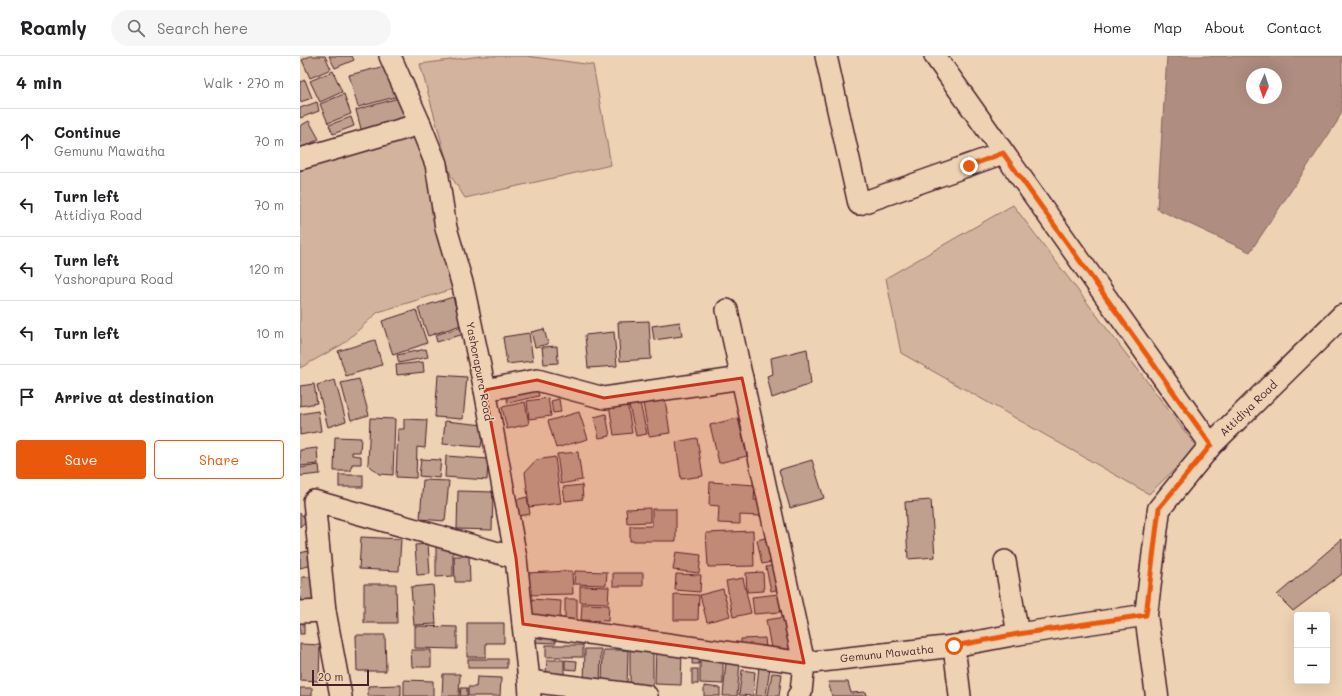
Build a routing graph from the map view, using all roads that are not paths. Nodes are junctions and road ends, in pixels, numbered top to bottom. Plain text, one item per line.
1 (390, 56) edge
2 (826, 56) edge
3 (935, 56) edge
4 (420, 124) junction
5 (1003, 153) junction
6 (300, 159) edge
7 (727, 310) dead end
8 (1342, 316) edge
9 (742, 378) junction
10 (485, 390) junction
11 (1211, 445) junction
12 (516, 558) junction
13 (1005, 561) dead end
14 (325, 611) junction
15 (300, 612) edge
16 (1146, 615) junction
17 (523, 624) junction
18 (1018, 634) junction
19 (954, 646) junction
20 (804, 663) junction
21 (530, 689) edge
22 (342, 696) edge
23 (647, 696) edge
24 (798, 696) edge
25 (960, 696) edge
26 (1157, 696) edge

1 - 4 street, Yashorapura Road
2 - 5 street
3 - 5 street
4 - 6 street
4 - 10 street, Yashorapura Road
5 - 11 street
7 - 9 street
8 - 11 main road, Attidiya Road
9 - 10 street
9 - 20 street
10 - 12 street, Yashorapura Road
11 - 16 main road, Attidiya Road
12 - 14 street
12 - 17 street, Yashorapura Road
13 - 18 street
14 - 15 street
14 - 22 street
16 - 18 street, Gemunu Mawatha
16 - 26 main road, Attidiya Road
17 - 20 street, Gemunu Mawatha
17 - 21 street, Yashorapura Road
18 - 19 street, Gemunu Mawatha
19 - 20 street, Gemunu Mawatha
19 - 25 street
20 - 24 street
21 - 23 street

